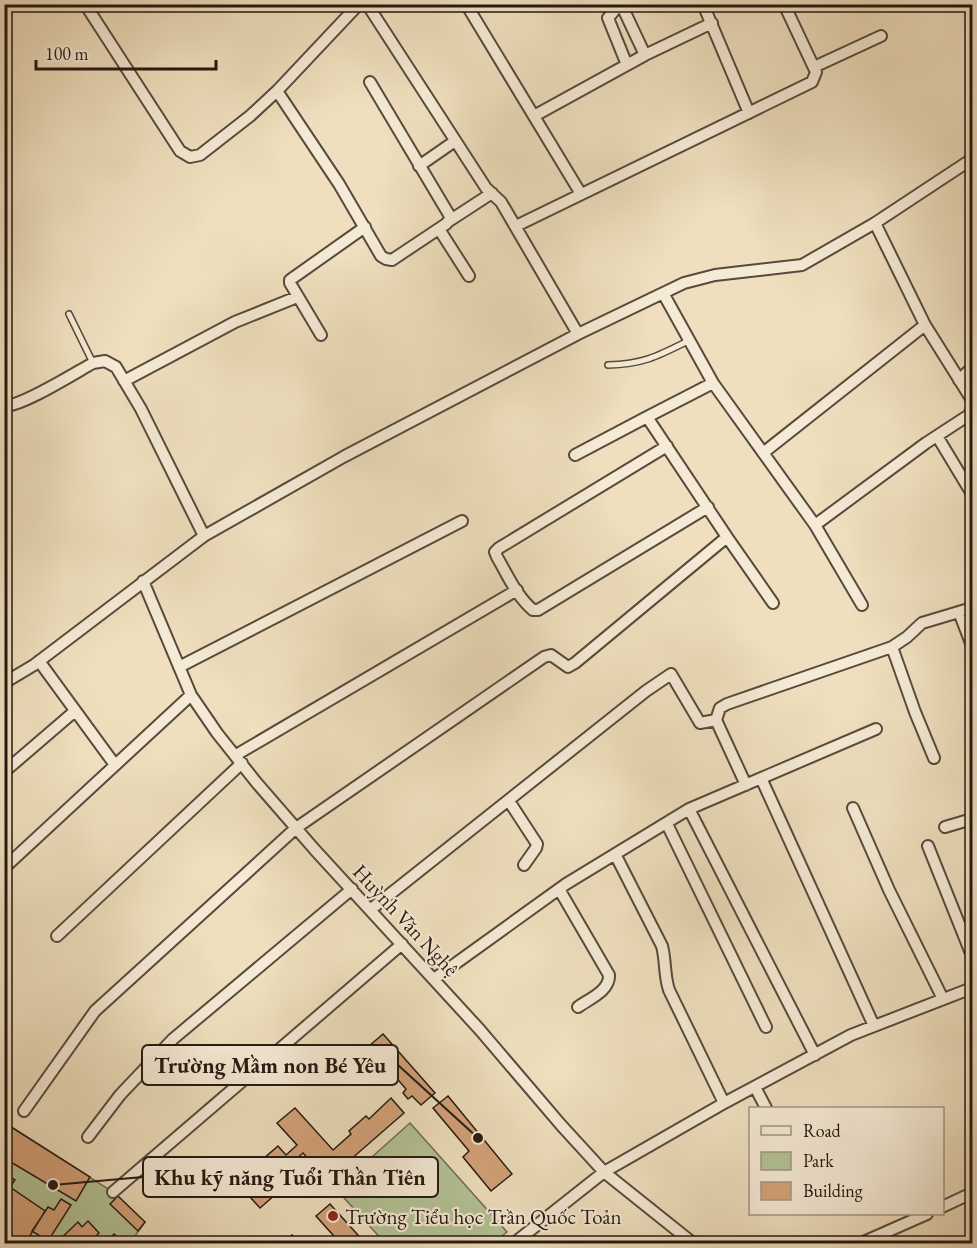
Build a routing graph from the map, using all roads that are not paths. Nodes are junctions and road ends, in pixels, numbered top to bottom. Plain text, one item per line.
1 (85, 4) edge
2 (359, 4) edge
3 (367, 4) edge
4 (466, 4) edge
5 (620, 4) edge
6 (703, 4) edge
7 (784, 4) edge
8 (712, 23) junction
9 (881, 36) dead end
10 (645, 56) junction
11 (627, 65) junction
12 (814, 67) junction
13 (370, 82) dead end
14 (278, 91) junction
15 (749, 113) junction
16 (534, 116) junction
17 (455, 141) junction
18 (972, 159) edge
19 (419, 166) junction
20 (492, 193) junction
21 (581, 194) junction
22 (449, 221) junction
23 (874, 223) junction
24 (516, 226) junction
25 (365, 228) junction
26 (439, 229) junction
27 (469, 276) dead end
28 (663, 293) junction
29 (297, 297) junction
30 (69, 314) dead end
31 (926, 325) junction
32 (578, 334) junction
33 (321, 335) dead end
34 (690, 340) junction
35 (93, 363) junction
36 (608, 365) dead end
37 (972, 368) edge
38 (959, 380) junction
39 (124, 381) junction
40 (713, 383) junction
41 (972, 400) edge
42 (4, 406) edge
43 (972, 409) edge
44 (647, 417) junction
45 (937, 435) junction
46 (667, 446) junction
47 (763, 453) junction
48 (575, 455) dead end
49 (972, 494) edge
50 (708, 507) junction
51 (462, 521) dead end
52 (815, 525) junction
53 (204, 536) junction
54 (727, 537) junction
55 (143, 581) junction
56 (517, 590) junction
57 (773, 603) dead end
58 (862, 605) dead end
59 (972, 608) edge
60 (959, 612) junction
61 (972, 646) edge
62 (892, 647) junction
63 (39, 661) junction
64 (179, 667) junction
65 (4, 683) edge
66 (191, 695) junction
67 (75, 711) junction
68 (716, 720) junction
69 (876, 729) dead end
70 (934, 758) dead end
71 (239, 759) junction
72 (115, 765) junction
73 (4, 772) edge
74 (761, 778) junction
75 (746, 784) junction
76 (509, 801) junction
77 (689, 808) junction
78 (853, 808) dead end
79 (972, 819) edge
80 (667, 824) junction
81 (945, 827) dead end
82 (296, 828) junction
83 (928, 846) dead end
84 (615, 854) junction
85 (524, 865) dead end
86 (4, 868) edge
87 (352, 889) junction
88 (559, 889) junction
89 (370, 910) junction
90 (57, 936) dead end
91 (402, 944) junction
92 (972, 956) edge
93 (434, 979) junction
94 (972, 988) edge
95 (943, 999) junction
96 (578, 1007) dead end
97 (874, 1026) junction
98 (766, 1027) dead end
99 (815, 1055) junction
100 (755, 1087) junction
101 (972, 1100) edge
102 (724, 1103) junction
103 (972, 1105) edge
104 (765, 1107) edge
105 (24, 1111) dead end
106 (88, 1137) dead end
107 (604, 1172) junction
108 (113, 1192) dead end
109 (972, 1194) edge
110 (944, 1206) edge
111 (925, 1215) edge
112 (520, 1242) edge
113 (694, 1244) edge
114 (860, 1244) edge

1 - 14 street
2 - 14 street
3 - 17 street
4 - 16 street
5 - 10 street
5 - 11 street
6 - 8 street
7 - 12 street
8 - 10 street
8 - 15 street
9 - 12 street
10 - 11 street
11 - 16 street
12 - 15 street
13 - 19 street
14 - 25 street
15 - 21 street
16 - 21 street
17 - 19 street
17 - 20 street
18 - 23 street
19 - 22 street
20 - 22 street
20 - 24 street
21 - 24 street
22 - 26 street
23 - 28 street
23 - 31 street
24 - 32 street
25 - 26 street
25 - 29 street
26 - 27 street
28 - 32 street
28 - 34 street
29 - 33 street
29 - 39 street
30 - 35 lane
31 - 38 street
31 - 47 street
32 - 53 street
34 - 36 lane
34 - 40 street
35 - 39 street
35 - 42 street
37 - 38 street
38 - 41 street
39 - 53 street
40 - 44 street
40 - 47 street
43 - 45 street
44 - 46 street
44 - 48 street
45 - 49 street
45 - 52 street
46 - 50 street
46 - 56 street
47 - 52 street
50 - 54 street
50 - 56 street
51 - 64 street
52 - 58 street
53 - 55 street
54 - 57 street
54 - 82 street
55 - 63 street
55 - 64 street, Huỳnh Văn Nghệ
56 - 71 street
59 - 60 street
60 - 61 street
60 - 62 street
62 - 68 street
62 - 70 street
63 - 65 street
63 - 67 street
64 - 66 street, Huỳnh Văn Nghệ
66 - 71 street, Huỳnh Văn Nghệ
66 - 72 street
67 - 72 street
67 - 73 street
68 - 75 street
68 - 76 street
69 - 74 street
71 - 82 street, Huỳnh Văn Nghệ
71 - 90 street
72 - 86 street
74 - 75 street
74 - 97 street
75 - 77 street
76 - 85 street
76 - 89 street
77 - 80 street
77 - 99 street
78 - 95 street
79 - 81 street
80 - 84 street
80 - 98 street
82 - 87 street, Huỳnh Văn Nghệ
82 - 105 street
83 - 92 street
84 - 88 street
84 - 102 street
87 - 89 street, Huỳnh Văn Nghệ
87 - 106 street
88 - 93 street
88 - 96 street
89 - 91 street, Huỳnh Văn Nghệ
91 - 93 street, Huỳnh Văn Nghệ
91 - 108 street
93 - 107 street, Huỳnh Văn Nghệ
94 - 95 street
95 - 97 street
97 - 99 street
99 - 100 street
100 - 102 street
100 - 104 street
101 - 103 street
102 - 107 street
107 - 112 street
107 - 113 street, Huỳnh Văn Nghệ
109 - 110 street
111 - 114 street

